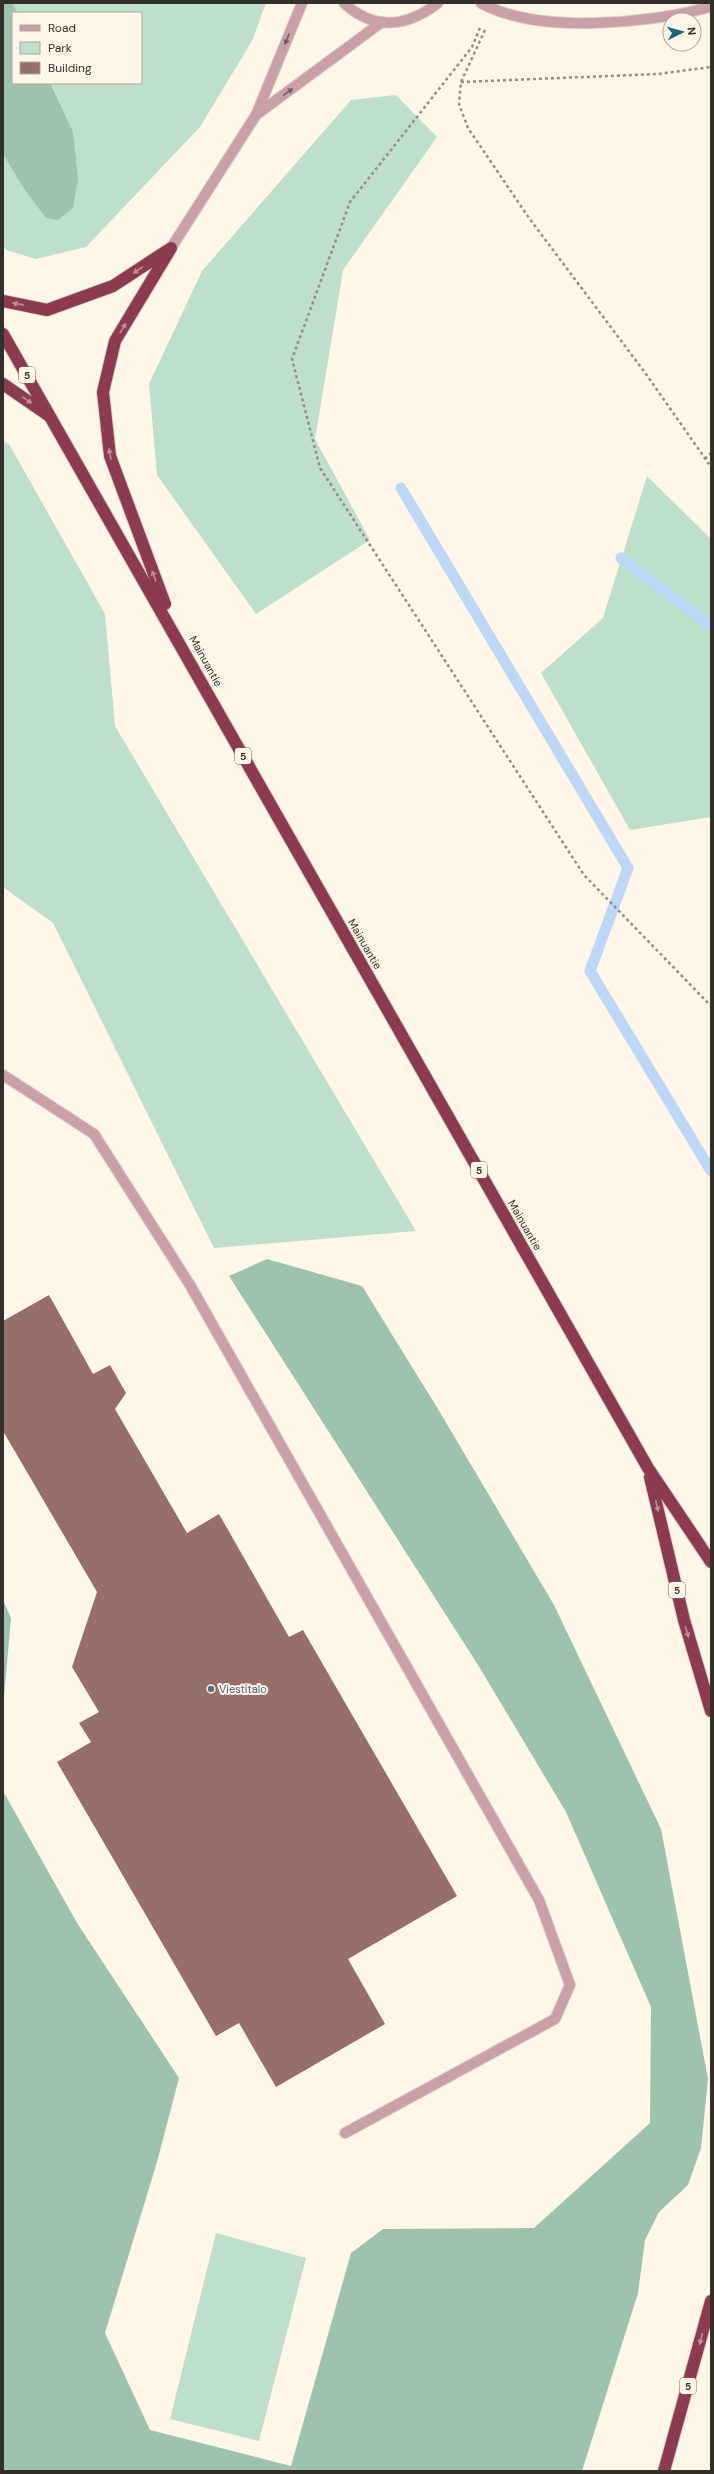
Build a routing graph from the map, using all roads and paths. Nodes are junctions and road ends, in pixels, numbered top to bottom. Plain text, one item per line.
1 (302, 3) edge
2 (344, 3) edge
3 (438, 3) edge
4 (488, 6) edge
5 (711, 7) edge
6 (382, 22) junction
7 (711, 66) edge
8 (461, 82) junction
9 (256, 115) junction
10 (171, 248) junction
11 (3, 301) edge
12 (3, 334) edge
13 (3, 384) edge
14 (52, 417) junction
15 (711, 453) edge
16 (705, 459) junction
17 (711, 467) edge
18 (178, 638) junction
19 (711, 1006) edge
20 (3, 1075) edge
21 (648, 1468) junction
22 (711, 1562) edge
23 (711, 1711) edge
24 (345, 2133) dead end
25 (711, 2301) edge
26 (664, 2471) edge

1 -> 9 street
2 - 6 street
3 - 6 street
4 - 5 street
4 - 8 path
4 - 19 path
9 -> 6 street
7 - 8 path
8 - 16 path
9 - 10 street
10 -> 11 highway
18 -> 10 highway
12 - 14 highway, Mainuantie / 5
13 -> 14 highway
14 - 18 highway, Mainuantie / 5
15 - 16 path
16 - 17 path
18 - 21 highway, Mainuantie / 5
20 - 24 street
21 - 22 highway, Mainuantie / 5
21 -> 23 highway, 5
25 -> 26 highway, 5

